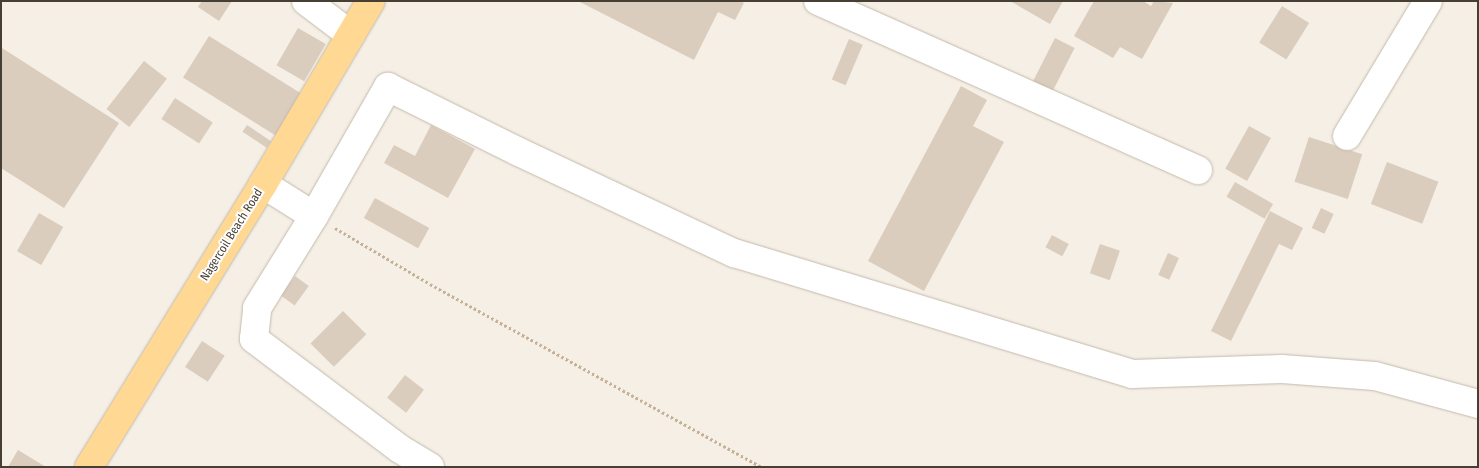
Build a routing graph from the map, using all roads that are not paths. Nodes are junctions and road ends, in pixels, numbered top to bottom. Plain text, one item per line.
1 (306, 1) edge
2 (371, 1) edge
3 (818, 1) edge
4 (1428, 1) edge
5 (351, 35) junction
6 (1347, 136) dead end
7 (1198, 170) dead end
8 (263, 184) junction
9 (314, 216) junction
10 (1478, 404) edge
11 (89, 467) edge
12 (430, 467) edge

1 - 5 street
2 - 5 main road, Nagercoil Beach Road
3 - 7 street
4 - 6 street
5 - 8 main road, Nagercoil Beach Road
8 - 9 street
8 - 11 main road, Nagercoil Beach Road
9 - 10 street
9 - 12 street

